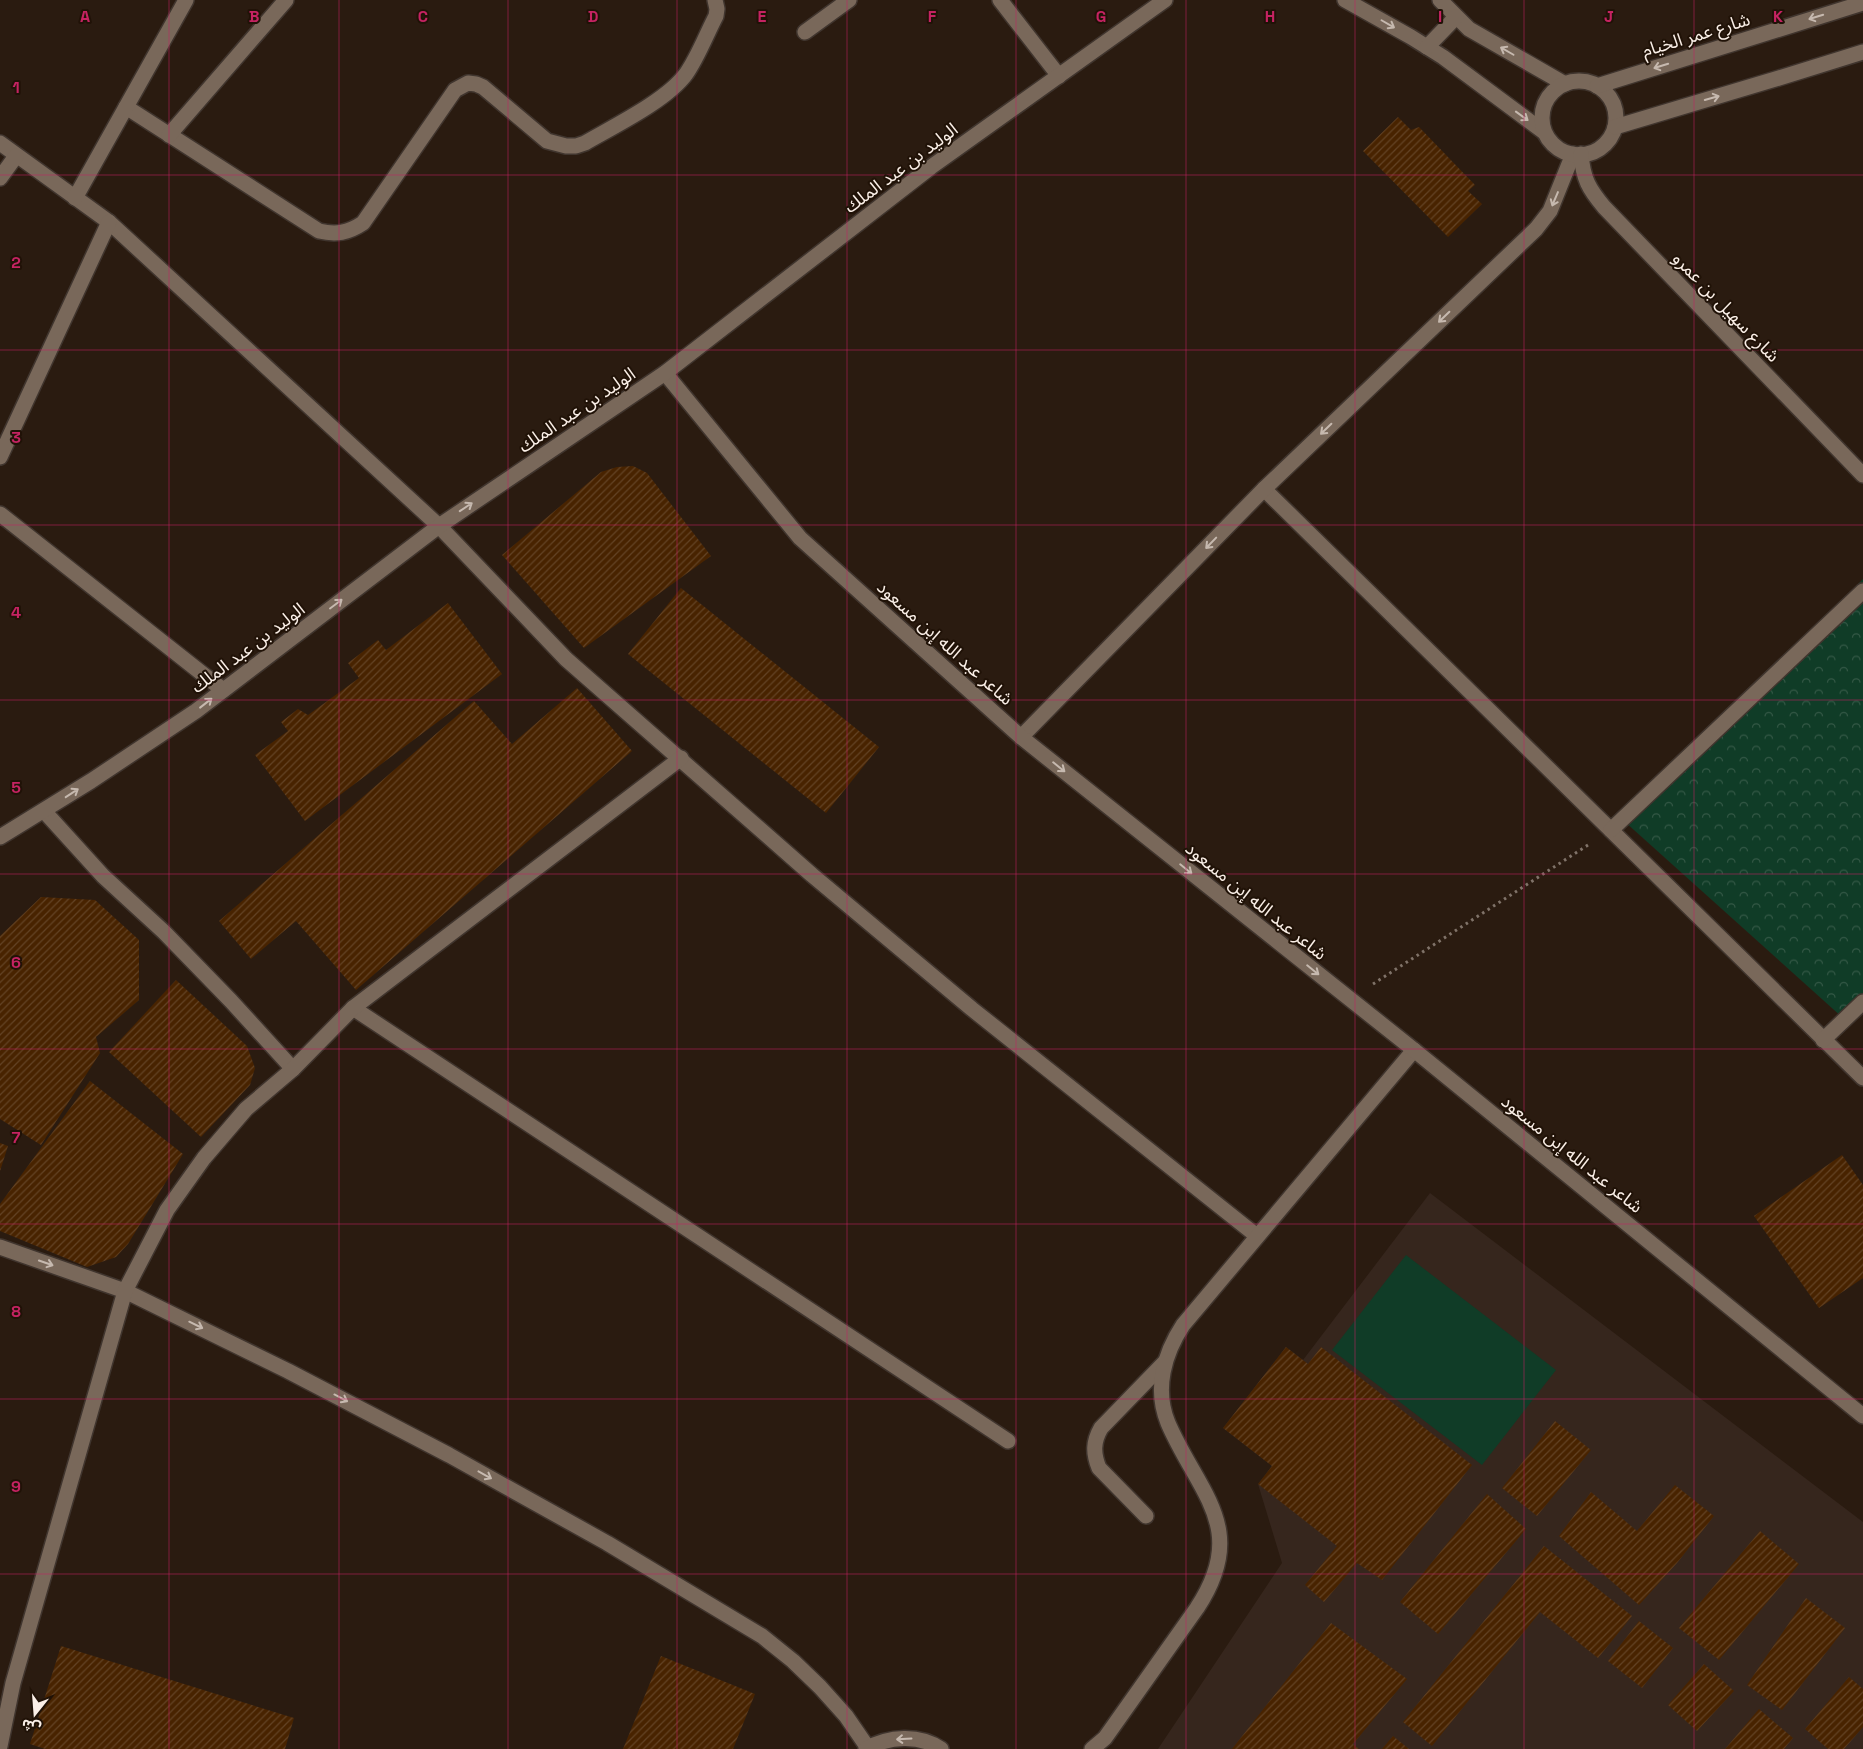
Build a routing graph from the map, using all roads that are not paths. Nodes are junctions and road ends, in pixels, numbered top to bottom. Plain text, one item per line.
1 (186, 0) edge
2 (286, 0) edge
3 (715, 0) edge
4 (849, 0) edge
5 (1000, 0) edge
6 (1165, 0) edge
7 (1346, 0) edge
8 (1440, 0) edge
9 (1863, 3) edge
10 (1456, 17) junction
11 (804, 32) dead end
12 (1426, 47) junction
13 (1863, 52) edge
14 (1059, 76) junction
15 (1565, 84) junction
16 (1597, 86) junction
17 (126, 107) junction
18 (1615, 127) junction
19 (1544, 132) junction
20 (170, 135) junction
21 (0, 143) edge
22 (1577, 154) junction
23 (16, 156) junction
24 (0, 178) edge
25 (75, 198) junction
26 (109, 222) junction
27 (665, 373) junction
28 (0, 458) edge
29 (1863, 475) edge
30 (1264, 488) junction
31 (0, 514) edge
32 (439, 526) junction
33 (1863, 591) edge
34 (223, 690) junction
35 (1021, 737) junction
36 (681, 758) junction
37 (44, 811) junction
38 (1611, 830) junction
39 (0, 837) edge
40 (1863, 1002) edge
41 (354, 1008) junction
42 (1823, 1040) junction
43 (1414, 1050) junction
44 (293, 1068) junction
45 (1863, 1078) edge
46 (1257, 1236) junction
47 (0, 1247) edge
48 (125, 1291) junction
49 (1165, 1362) junction
50 (1863, 1416) edge
51 (1008, 1440) dead end
52 (1146, 1516) dead end
53 (0, 1746) edge
54 (867, 1748) edge
55 (941, 1749) edge
56 (1092, 1749) edge

1 - 17 street
2 - 20 street
3 - 20 street
4 - 11 street
5 - 14 street
6 - 14 street, الوليد بن عبد الملك
7 -> 12 street
8 - 10 street
9 -> 16 street, شارع عمر الخيام
10 - 12 street
15 -> 10 street
12 -> 19 street
18 -> 13 street
14 - 27 street, الوليد بن عبد الملك
15 - 16 street
15 - 19 street
16 - 18 street
17 - 20 street
17 - 25 street
18 - 22 street
19 - 22 street
21 - 23 street
22 - 29 street, شارع سهيل بن عمرو
22 -> 30 street
23 - 24 street
23 - 25 street
25 - 26 street
26 - 28 street
26 - 32 street
32 -> 27 street, الوليد بن عبد الملك
27 - 35 street, شاعر عبد الله إبن مسعود
30 -> 35 street
30 - 38 street
31 - 34 street
34 -> 32 street, الوليد بن عبد الملك
32 - 36 street
33 - 38 street
37 -> 34 street, الوليد بن عبد الملك
35 -> 43 street, شاعر عبد الله إبن مسعود
36 - 41 street
36 - 46 street
37 - 39 street, الوليد بن عبد الملك
37 - 44 street
38 - 42 street
40 - 42 street
41 - 44 street
41 - 51 street
42 - 45 street
43 - 46 street
43 - 50 street, شاعر عبد الله إبن مسعود
44 - 48 street
46 - 49 street
47 -> 48 street
48 - 53 street
48 -> 54 street
49 - 52 street
49 - 56 street
55 -> 54 street

